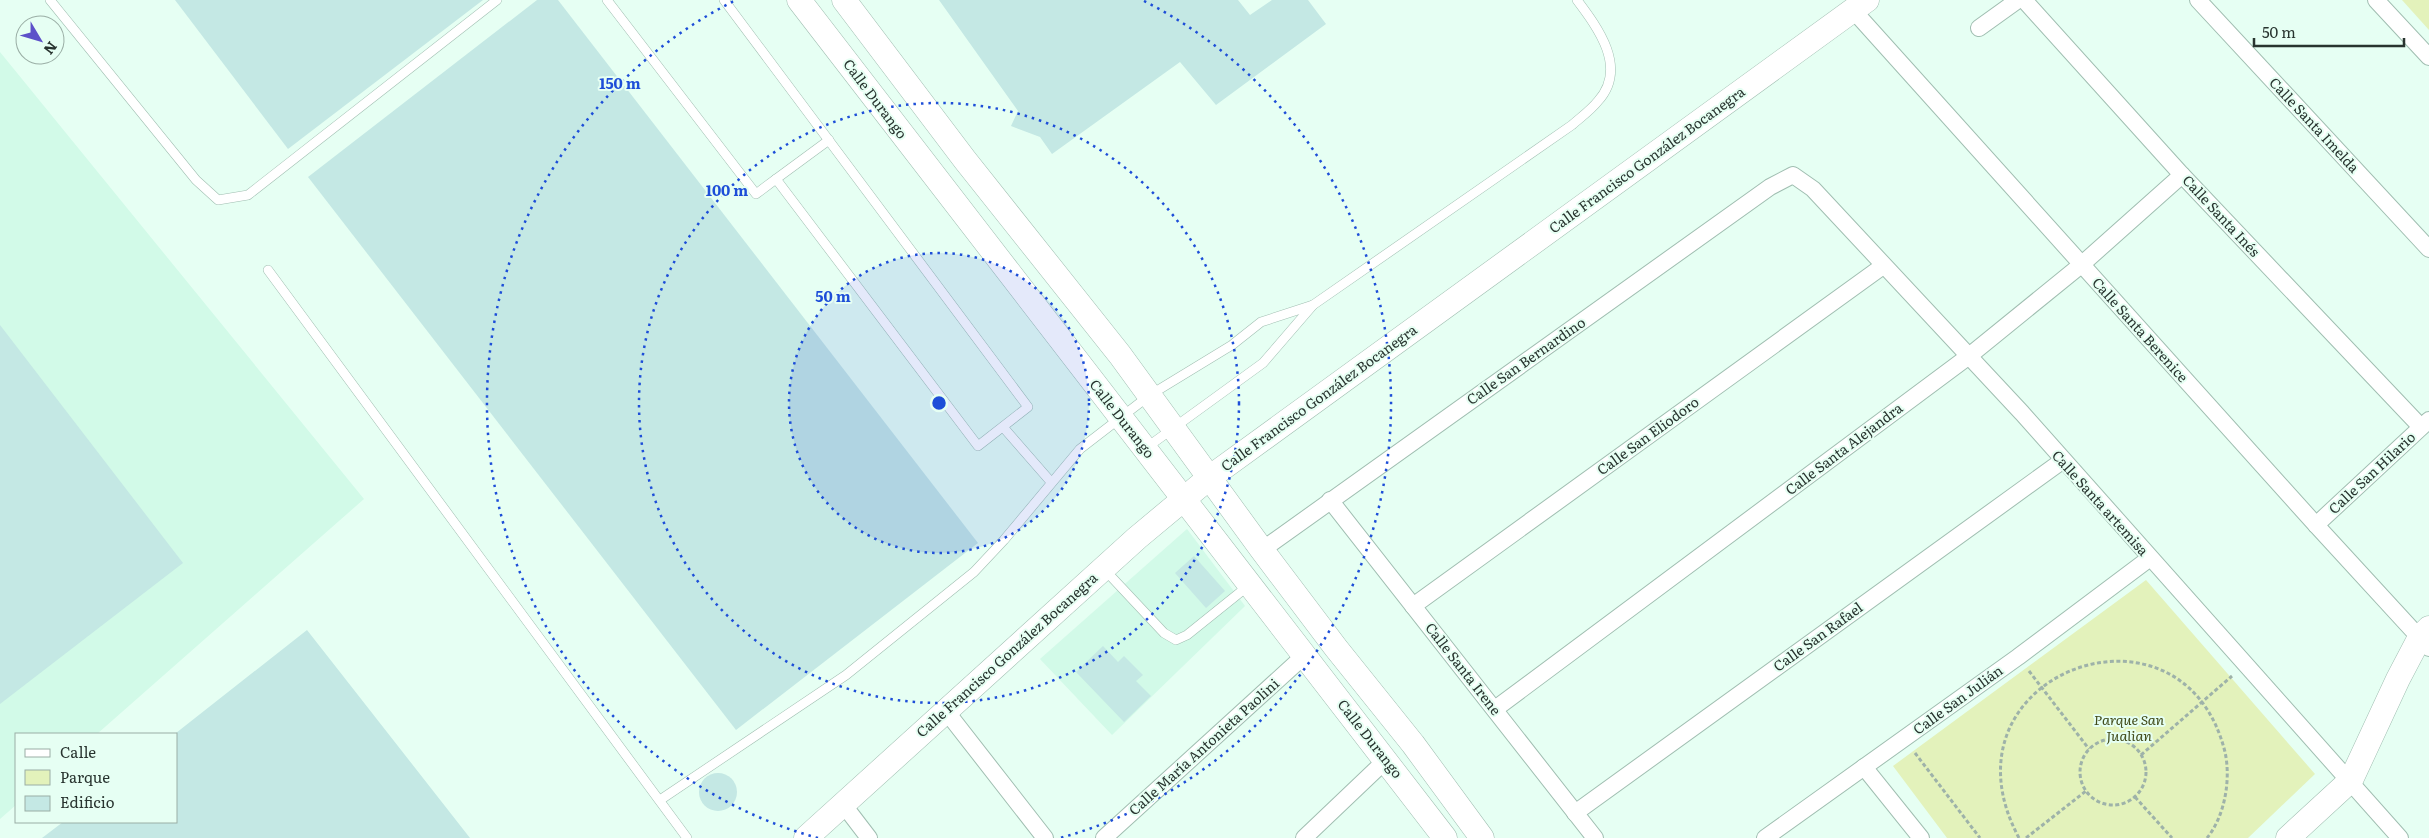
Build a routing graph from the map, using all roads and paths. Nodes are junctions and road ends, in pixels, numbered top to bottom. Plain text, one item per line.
1 (50, 0) edge
2 (497, 0) edge
3 (607, 0) edge
4 (724, 0) edge
5 (799, 0) edge
6 (844, 0) edge
7 (1577, 0) edge
8 (2018, 0) edge
9 (2024, 0) edge
10 (2198, 0) edge
11 (2376, 0) edge
12 (1860, 5) edge
13 (1979, 28) dead end
14 (2429, 58) edge
15 (829, 140) junction
16 (1793, 175) joint
17 (2182, 175) junction
18 (776, 179) junction
19 (2429, 250) edge
20 (2081, 265) junction
21 (1883, 266) junction
22 (268, 270) dead end
23 (1314, 305) junction
24 (1969, 356) junction
25 (1150, 395) junction
26 (1121, 418) junction
27 (2425, 424) edge
28 (1003, 427) junction
29 (1174, 428) junction
30 (1146, 448) junction
31 (2062, 461) junction
32 (1209, 478) junction
33 (1051, 482) junction
34 (1184, 499) junction
35 (1330, 500) junction
36 (2316, 526) junction
37 (1262, 550) junction
38 (2150, 558) junction
39 (1103, 568) junction
40 (1250, 584) junction
41 (1413, 606) junction
42 (2426, 638) edge
43 (1305, 655) junction
44 (2018, 657) junction
45 (2246, 664) junction
46 (2041, 687) junction
47 (2202, 701) junction
48 (1495, 708) junction
49 (946, 711) junction
50 (2089, 749) junction
51 (1912, 750) dead end
52 (2141, 755) junction
53 (1386, 760) junction
54 (1864, 767) junction
55 (2350, 780) junction
56 (2086, 791) junction
57 (2135, 797) junction
58 (660, 800) junction
59 (843, 804) junction
60 (1575, 813) junction
61 (687, 838) edge
62 (806, 838) edge
63 (870, 838) edge
64 (1045, 838) edge
65 (1104, 838) edge
66 (1304, 838) edge
67 (1445, 838) edge
68 (1482, 838) edge
69 (1594, 838) edge
70 (1765, 838) edge
71 (1921, 838) edge
72 (1980, 838) edge
73 (2019, 838) edge
74 (2026, 838) edge
75 (2172, 838) edge
76 (2207, 838) edge
77 (2288, 838) edge
78 (2400, 838) edge

1 - 2 lane
3 - 18 lane
4 - 15 lane
5 - 26 main road, Calle Durango
6 - 25 main road
7 - 23 lane
8 - 13 street
9 - 17 street, Calle Santa Inés
10 - 19 street, Calle Santa Imelda
11 - 14 street
12 - 20 street, Calle Santa Berenice
12 - 32 main road, Calle Francisco González Bocanegra
15 - 18 lane
15 - 28 lane
16 - 21 street, Calle Santa artemisa
16 - 35 street, Calle San Bernardino
17 - 20 street, Calle Santa Alejandra
17 - 27 street, Calle Santa Inés
18 - 28 lane
20 - 24 street, Calle Santa Alejandra
20 - 36 street, Calle Santa Berenice
21 - 24 street, Calle Santa artemisa
21 - 41 street, Calle San Eliodoro
22 - 58 lane
23 - 25 lane
23 - 29 lane
24 - 31 street, Calle Santa artemisa
24 - 48 street, Calle Santa Alejandra
25 - 26 lane
25 - 29 main road
26 - 30 main road, Calle Durango
26 - 33 lane
27 - 36 street, Calle San Hilario
28 - 33 lane
29 - 30 lane
29 - 32 main road
30 - 34 main road, Calle Durango
31 - 38 street, Calle Santa artemisa
31 - 60 street, Calle San Rafael
32 - 34 main road, Calle Francisco González Bocanegra
32 - 37 main road
33 - 58 lane
34 - 39 main road, Calle Francisco González Bocanegra
34 - 40 main road, Calle Durango
35 - 37 street, Calle San Bernardino
35 - 41 street, Calle Santa Irene
36 - 42 street, Calle Santa Berenice
37 - 68 main road
38 - 44 street, Calle San Julián
38 - 45 street, Calle Santa artemisa
39 - 40 lane
39 - 49 main road, Calle Francisco González Bocanegra
40 - 43 main road, Calle Durango
41 - 48 street, Calle Santa Irene
42 - 55 main road
43 - 53 main road, Calle Durango
43 - 65 street, Calle María Antonieta Paolini
44 - 46 path
44 - 54 street, Calle San Julián
45 - 47 path
45 - 55 street, Calle Santa artemisa
46 - 47 path
46 - 50 path
46 - 73 path
47 - 52 path
47 - 76 path
48 - 60 street, Calle Santa Irene
49 - 59 main road, Calle Francisco González Bocanegra
49 - 64 street
50 - 52 path
50 - 56 path
51 - 72 path
52 - 57 path
53 - 66 street
53 - 67 main road, Calle Durango
54 - 70 street, Calle San Julián
54 - 71 street
55 - 77 main road
55 - 78 street, Calle Santa artemisa
56 - 57 path
56 - 74 path
57 - 75 path
58 - 61 lane
59 - 62 main road, Calle Francisco González Bocanegra
59 - 63 street
60 - 69 street, Calle Santa Irene

